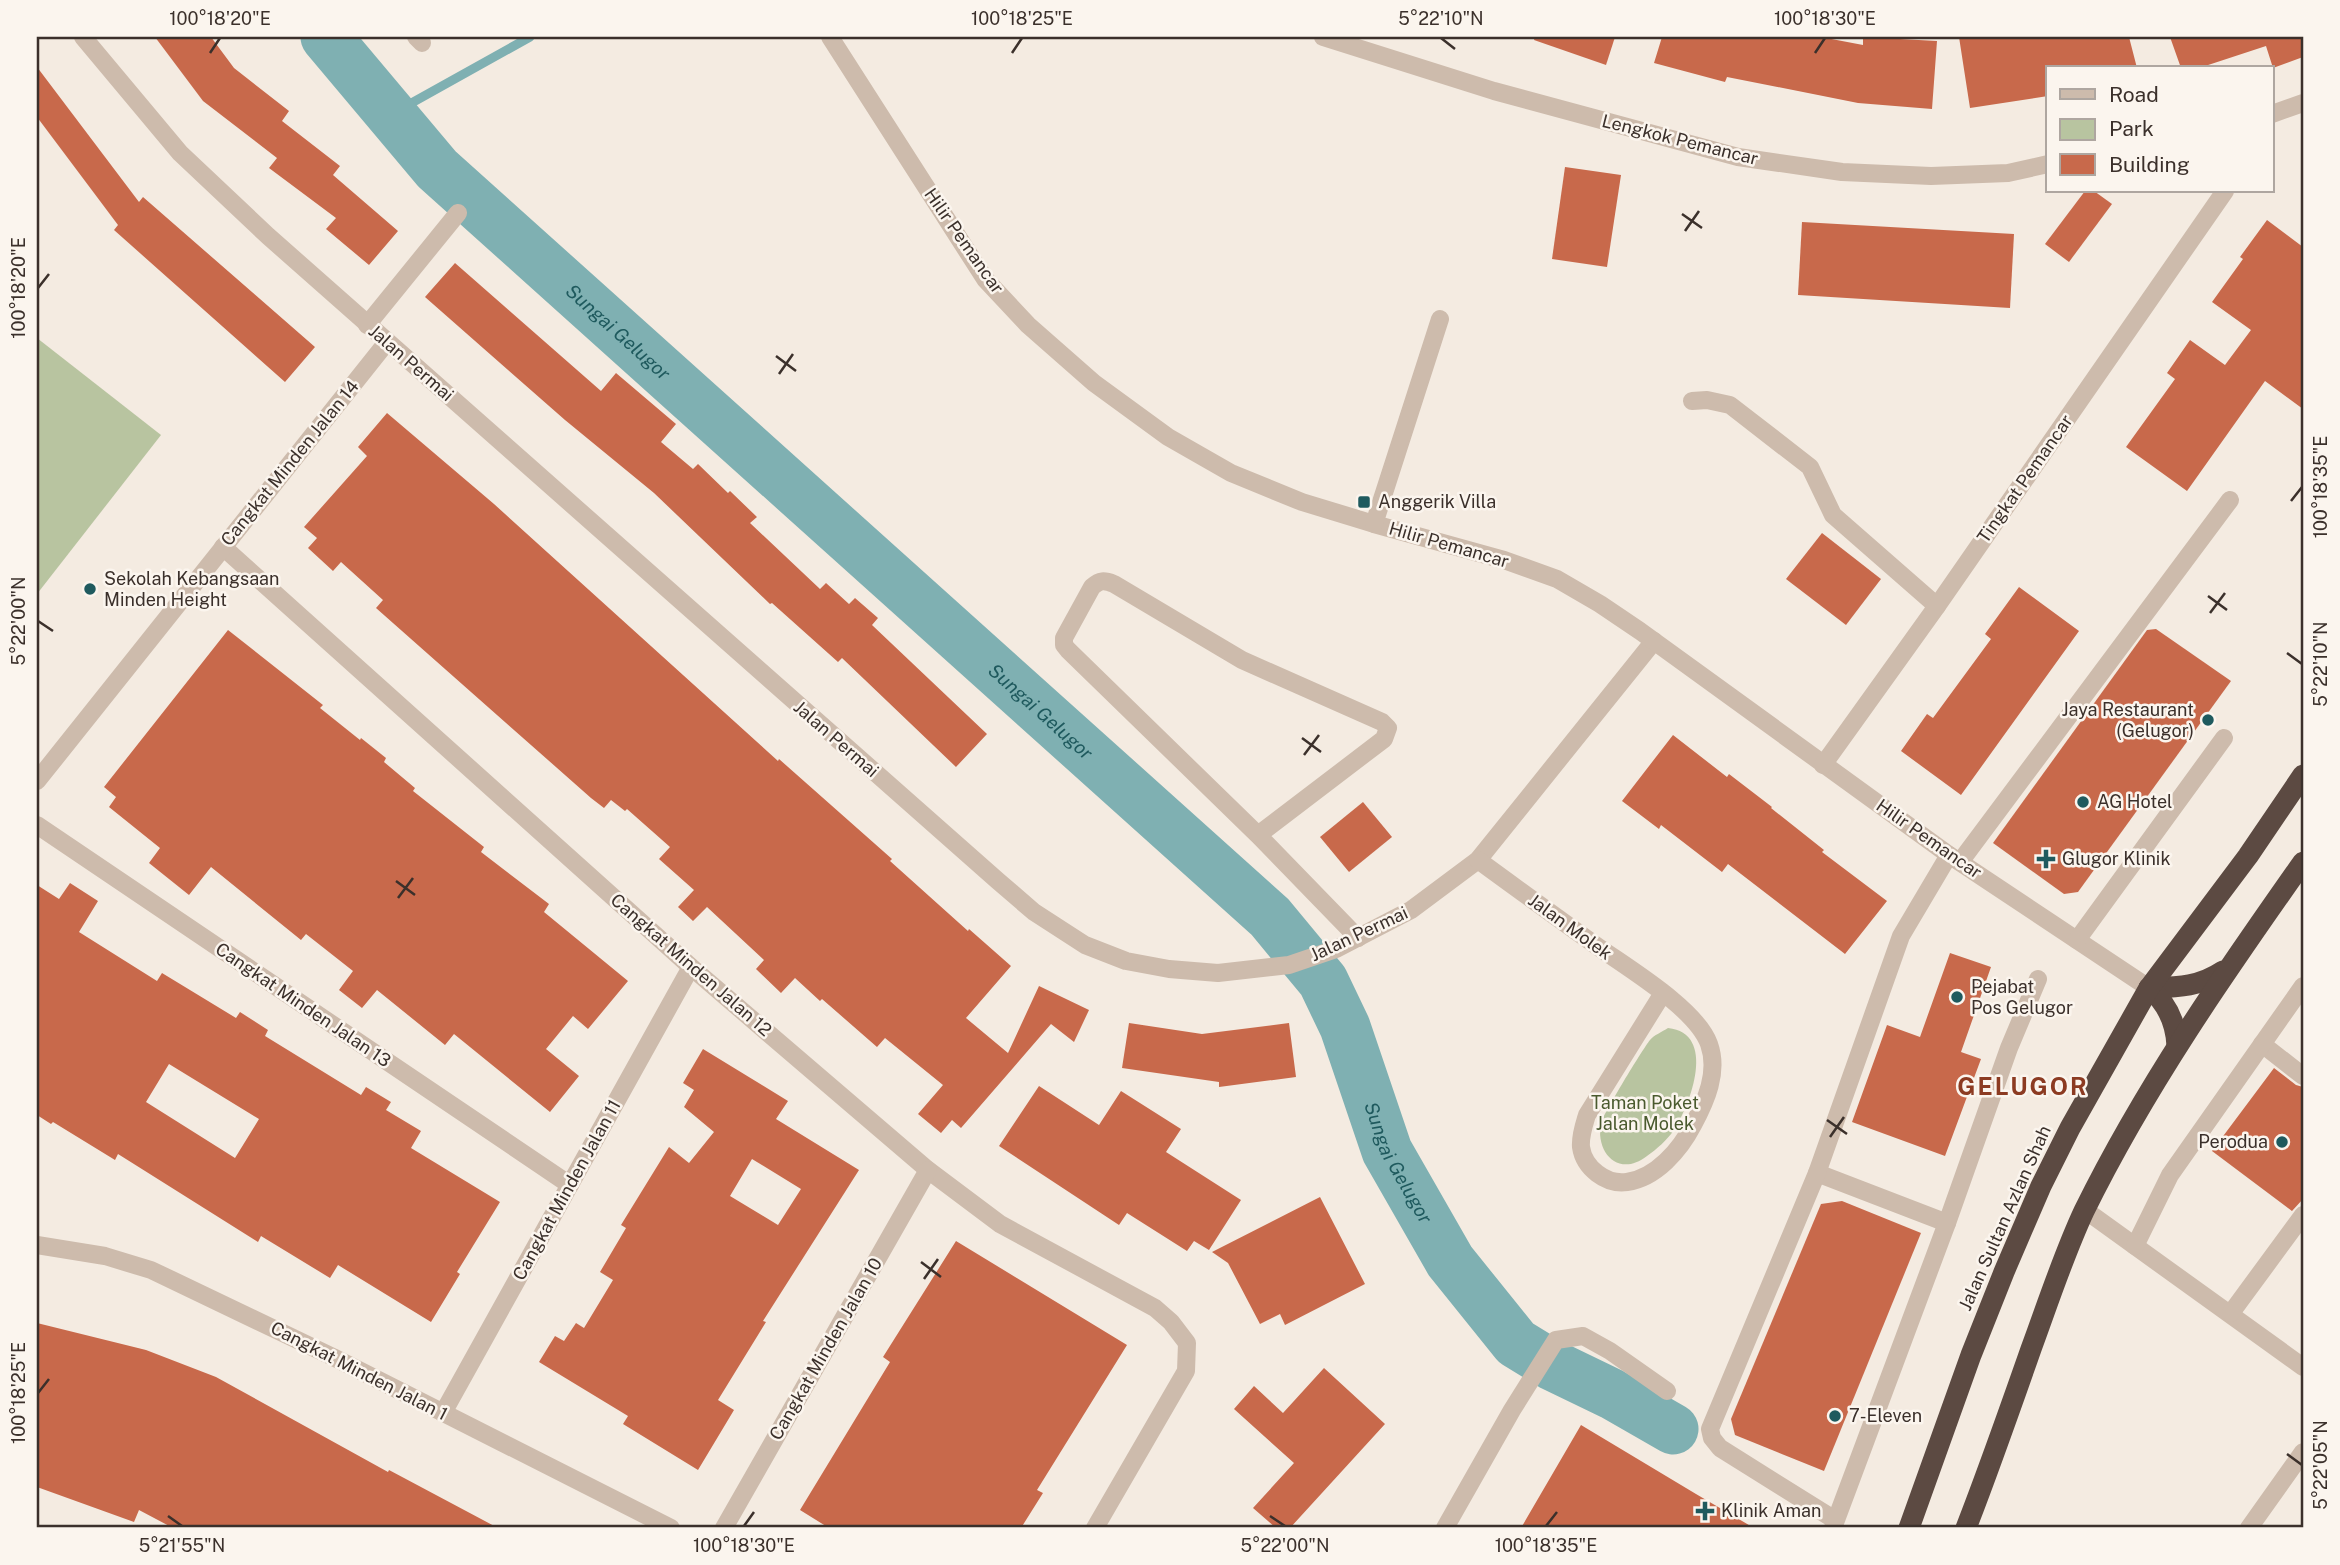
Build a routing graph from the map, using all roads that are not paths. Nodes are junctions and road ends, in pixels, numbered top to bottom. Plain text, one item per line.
1 (83, 37) edge
2 (830, 37) edge
3 (1323, 37) edge
4 (2303, 103) edge
5 (2274, 117) edge
6 (2046, 164) edge
7 (2224, 192) edge
8 (458, 213) dead end
9 (1440, 319) dead end
10 (368, 325) junction
11 (387, 342) junction
12 (1692, 401) dead end
13 (2230, 500) dead end
14 (1374, 524) junction
15 (223, 547) junction
16 (1937, 606) junction
17 (1654, 641) junction
18 (2224, 738) dead end
19 (1823, 765) junction
20 (2303, 775) edge
21 (37, 781) edge
22 (37, 825) edge
23 (1258, 835) junction
24 (1954, 858) junction
25 (1478, 860) junction
26 (2303, 862) edge
27 (1358, 938) junction
28 (2077, 940) junction
29 (691, 967) junction
30 (2228, 968) junction
31 (2038, 979) dead end
32 (2303, 986) edge
33 (2149, 988) junction
34 (1663, 993) junction
35 (2262, 1044) junction
36 (2177, 1046) junction
37 (2303, 1076) edge
38 (928, 1170) junction
39 (1817, 1173) junction
40 (570, 1185) junction
41 (2085, 1210) junction
42 (2303, 1215) edge
43 (1947, 1223) junction
44 (37, 1245) edge
45 (2135, 1245) junction
46 (2231, 1313) junction
47 (2303, 1367) edge
48 (1667, 1391) dead end
49 (443, 1413) junction
50 (2303, 1452) edge
51 (1834, 1524) edge
52 (671, 1528) edge
53 (724, 1528) edge
54 (1095, 1528) edge
55 (1445, 1528) edge
56 (1909, 1528) edge
57 (1966, 1528) edge
58 (2249, 1528) edge

1 - 10 street, Jalan Permai
2 - 14 street, Hilir Pemancar
3 - 6 street, Lengkok Pemancar
4 - 5 street
7 - 16 street, Tingkat Pemancar
8 - 10 street
9 - 14 street
10 - 11 street, Jalan Permai
11 - 15 street, Cangkat Minden Jalan 14
11 - 27 street, Jalan Permai
12 - 16 street
13 - 24 street
14 - 17 street, Hilir Pemancar
15 - 21 street, Cangkat Minden Jalan 14
15 - 29 street, Cangkat Minden Jalan 12
16 - 19 street, Tingkat Pemancar
17 - 19 street, Hilir Pemancar
17 - 25 street, Jalan Permai
18 - 28 street
19 - 24 street, Hilir Pemancar
20 - 33 highway, Jalan Sultan Azlan Shah
22 - 40 street, Cangkat Minden Jalan 13
23 - 23 street
23 - 27 street
24 - 28 street, Hilir Pemancar
24 - 39 street
25 - 27 street, Jalan Permai
25 - 34 street, Jalan Molek
26 - 30 highway
28 - 33 street, Hilir Pemancar
29 - 38 street, Cangkat Minden Jalan 12
29 - 40 street, Cangkat Minden Jalan 11
30 - 33 highway
30 - 36 highway
31 - 43 street
32 - 35 street
33 - 36 highway
33 - 56 highway, Jalan Sultan Azlan Shah
34 - 34 street, Jalan Molek
35 - 37 street
35 - 45 street
36 - 41 highway
38 - 53 street, Cangkat Minden Jalan 10
38 - 54 street, Cangkat Minden Jalan 12
39 - 43 street
39 - 51 street
40 - 49 street, Cangkat Minden Jalan 11
41 - 45 street
41 - 57 highway
42 - 46 street
43 - 51 street
44 - 49 street, Cangkat Minden Jalan 1
45 - 46 street
46 - 47 street
48 - 55 street
49 - 52 street, Cangkat Minden Jalan 1
50 - 58 street

